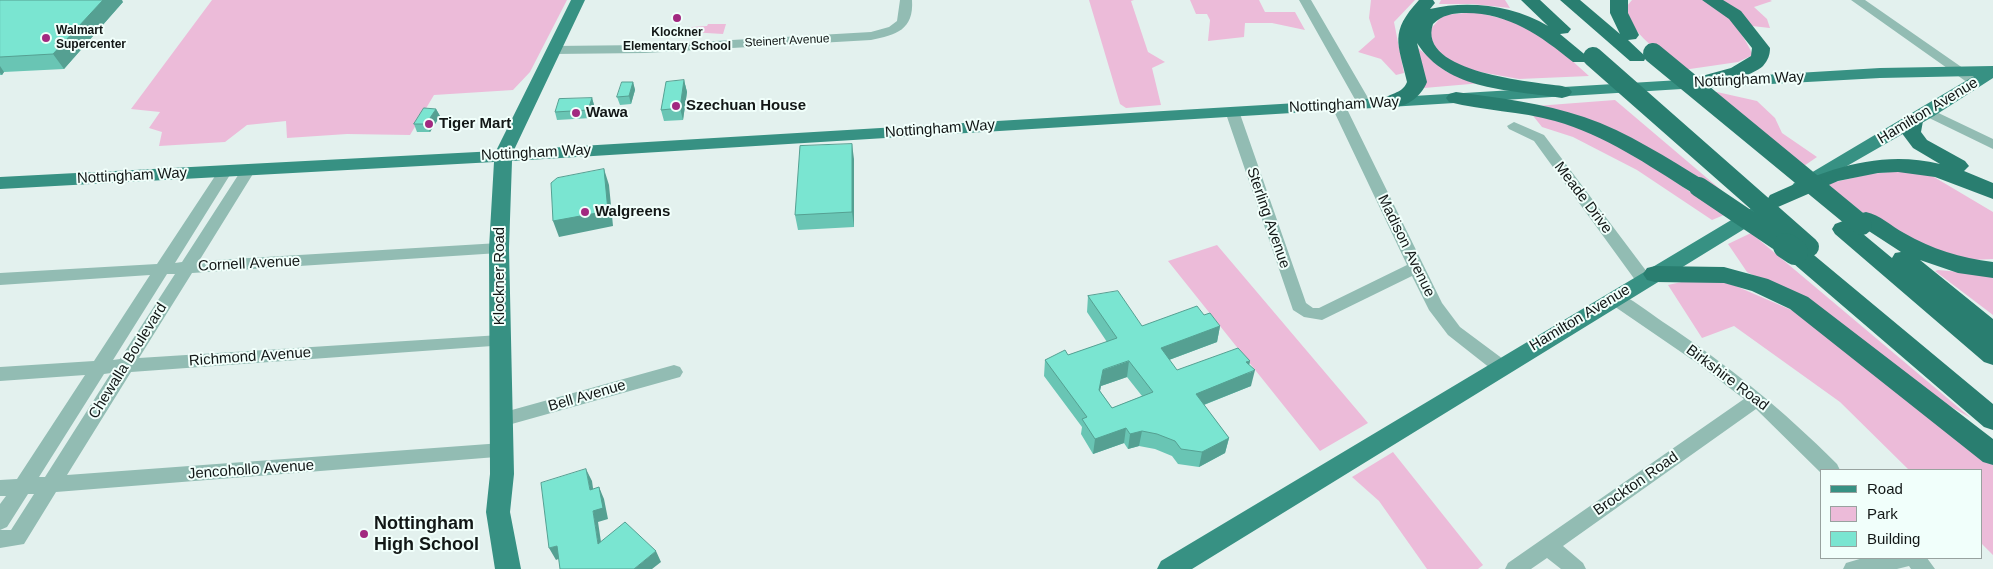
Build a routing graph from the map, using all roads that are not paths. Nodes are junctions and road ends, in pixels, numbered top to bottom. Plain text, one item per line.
1 (578, 0) edge
2 (906, 0) edge
3 (1305, 0) edge
4 (1429, 0) edge
5 (1530, 0) edge
6 (1569, 0) edge
7 (1588, 0) edge
8 (1619, 0) edge
9 (1711, 0) edge
10 (1857, 0) edge
11 (1630, 35) junction
12 (554, 50) junction
13 (1645, 55) junction
14 (1587, 57) junction
15 (1993, 57) edge
16 (1953, 67) junction
17 (1993, 71) edge
18 (1880, 73) junction
19 (1976, 82) junction
20 (1698, 83) junction
21 (1562, 92) junction
22 (1954, 96) junction
23 (1456, 98) junction
24 (1391, 102) junction
25 (1364, 103) junction
26 (1338, 105) junction
27 (1232, 111) junction
28 (1920, 117) junction
29 (1514, 126) dead end
30 (1993, 144) edge
31 (503, 154) junction
32 (249, 169) junction
33 (226, 170) junction
34 (0, 183) edge
35 (1993, 184) edge
36 (1993, 192) edge
37 (231, 198) junction
38 (208, 199) junction
39 (1778, 200) junction
40 (1857, 224) junction
41 (499, 248) junction
42 (1802, 250) junction
43 (1416, 266) junction
44 (187, 267) junction
45 (163, 269) junction
46 (1993, 270) edge
47 (1650, 277) junction
48 (0, 279) edge
49 (1614, 298) junction
50 (1993, 332) edge
51 (500, 341) junction
52 (1993, 356) edge
53 (126, 365) junction
54 (99, 367) junction
55 (1501, 367) junction
56 (674, 372) dead end
57 (0, 374) edge
58 (1757, 399) junction
59 (1993, 408) edge
60 (1993, 419) edge
61 (501, 420) junction
62 (502, 451) junction
63 (1993, 454) edge
64 (1829, 469) edge
65 (50, 485) junction
66 (22, 487) junction
67 (0, 488) edge
68 (0, 521) edge
69 (0, 539) edge
70 (1548, 546) junction
71 (1902, 559) edge
72 (1915, 559) edge
73 (508, 569) edge
74 (1170, 569) edge
75 (1516, 569) edge
76 (1576, 569) edge
77 (1852, 569) edge
78 (1925, 569) edge

1 - 12 main road, Klockner Road
2 - 12 street, Steinert Avenue
3 - 25 street
4 - 24 highway
5 - 14 highway
6 - 13 highway
7 - 11 highway
8 - 11 highway
9 - 20 highway
10 - 16 street
11 - 13 highway
12 - 31 main road, Klockner Road
13 - 40 highway
13 - 40 highway, bridge
14 - 21 highway
14 - 42 highway, bridge
15 - 16 main road, Nottingham Way
16 - 17 main road, Nottingham Way
16 - 18 main road, Nottingham Way
16 - 19 street
17 - 19 main road, Hamilton Avenue
18 - 20 main road, Nottingham Way
18 - 22 main road
19 - 22 main road, Hamilton Avenue
20 - 21 main road, Nottingham Way
21 - 23 main road, Nottingham Way
22 - 28 main road, Hamilton Avenue
23 - 24 main road, Nottingham Way
23 - 42 highway, bridge
24 - 25 main road, Nottingham Way
25 - 26 main road, Nottingham Way
26 - 27 main road, Nottingham Way
26 - 43 street, Madison Avenue
27 - 31 main road, Nottingham Way
27 - 43 street, Sterling Avenue
28 - 30 street
28 - 35 highway
28 - 39 main road, Hamilton Avenue
29 - 47 street, Meade Drive
31 - 32 main road, Nottingham Way
31 - 41 main road, Klockner Road
32 - 33 main road, Nottingham Way
32 - 37 street, Chewalla Boulevard
33 - 34 main road, Nottingham Way
33 - 38 street, Chewalla Boulevard
36 - 39 highway
37 - 38 street
37 - 44 street, Chewalla Boulevard
38 - 45 street, Chewalla Boulevard
39 - 47 main road, Hamilton Avenue
40 - 46 highway
40 - 50 highway
40 - 52 highway
41 - 44 street, Cornell Avenue
41 - 51 main road, Klockner Road
42 - 59 highway
42 - 60 highway
43 - 55 street, Madison Avenue
44 - 45 street, Cornell Avenue
44 - 53 street, Chewalla Boulevard
45 - 48 street, Cornell Avenue
45 - 54 street, Chewalla Boulevard
47 - 49 main road, Hamilton Avenue
47 - 63 highway
49 - 55 main road, Hamilton Avenue
49 - 58 street, Birkshire Road
51 - 53 street, Richmond Avenue
51 - 61 main road, Klockner Road
53 - 54 street, Richmond Avenue
53 - 65 street, Chewalla Boulevard
54 - 57 street, Richmond Avenue
54 - 66 street, Chewalla Boulevard
55 - 74 main road, Hamilton Avenue
56 - 61 street, Bell Avenue
58 - 64 street, Birkshire Road
58 - 70 street, Brockton Road
61 - 62 main road, Klockner Road
62 - 65 street, Jencohollo Avenue
62 - 73 main road, Klockner Road
65 - 66 street, Jencohollo Avenue
65 - 69 street, Chewalla Boulevard
66 - 67 street, Jencohollo Avenue
66 - 68 street, Chewalla Boulevard
70 - 75 street, Brockton Road
70 - 76 street
71 - 77 street
72 - 78 street

